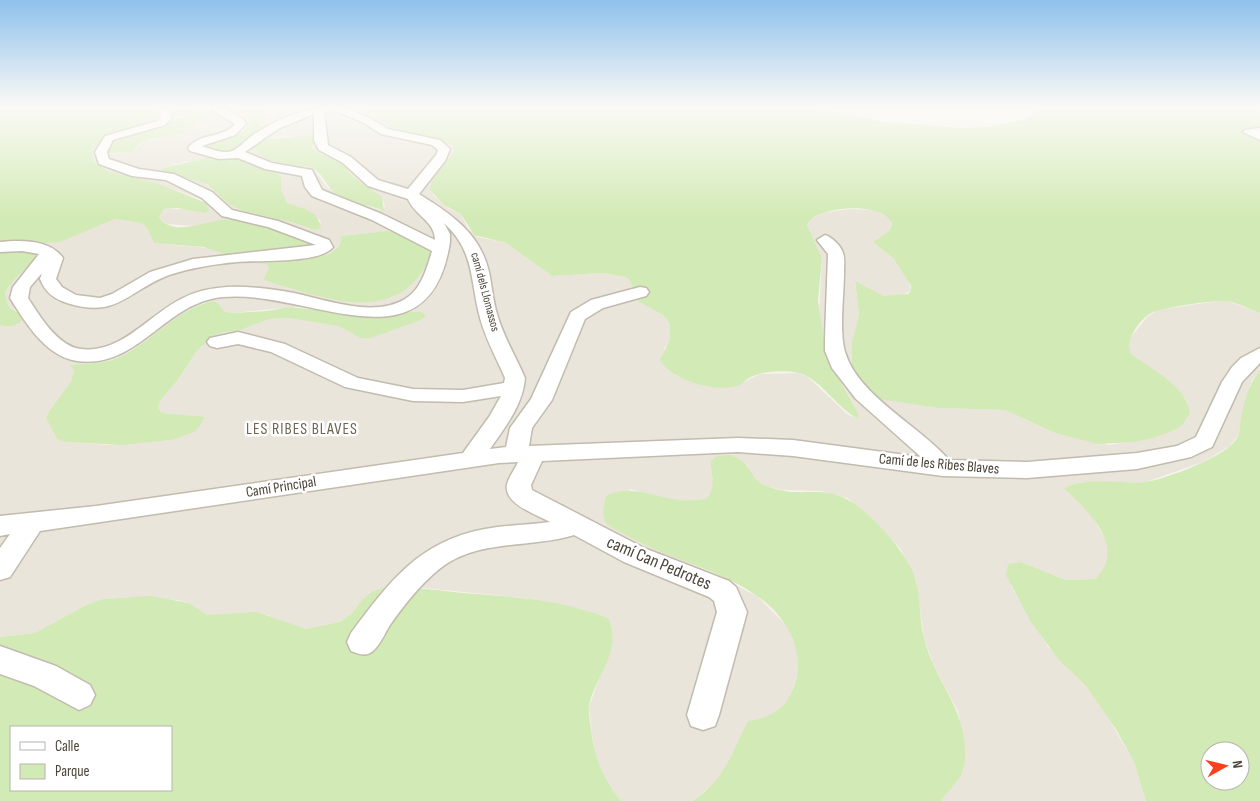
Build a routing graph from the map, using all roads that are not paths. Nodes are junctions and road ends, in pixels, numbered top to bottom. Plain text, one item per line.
1 (105, 143) edge
2 (198, 143) edge
3 (249, 143) edge
4 (321, 143) edge
5 (436, 143) edge
6 (239, 154) junction
7 (414, 197) junction
8 (825, 240) dead end
9 (0, 247) edge
10 (440, 248) junction
11 (48, 252) junction
12 (640, 292) dead end
13 (217, 342) dead end
14 (1260, 354) edge
15 (514, 388) junction
16 (563, 451) joint
17 (526, 453) junction
18 (472, 458) junction
19 (943, 468) junction
20 (32, 523) junction
21 (575, 525) junction
22 (0, 526) edge
23 (0, 569) edge
24 (362, 642) dead end
25 (0, 660) edge
26 (79, 695) dead end
27 (703, 715) dead end

1 - 11 street
2 - 6 street
3 - 6 street
4 - 7 street, camí dels Llomassos
5 - 7 street
6 - 10 street
7 - 10 street
7 - 15 street, camí dels Llomassos
8 - 19 street
9 - 11 street
10 - 11 street
12 - 17 street
13 - 15 street
14 - 19 street, Camí de les Ribes Blaves
15 - 18 street
16 - 17 street, Camí Principal
16 - 19 street, Camí de les Ribes Blaves
17 - 18 street, Camí Principal
17 - 21 street, camí Can Pedrotes
18 - 20 street, Camí Principal
20 - 22 street, Camí Principal
20 - 23 street
21 - 24 street
21 - 27 street, camí Can Pedrotes
25 - 26 street

